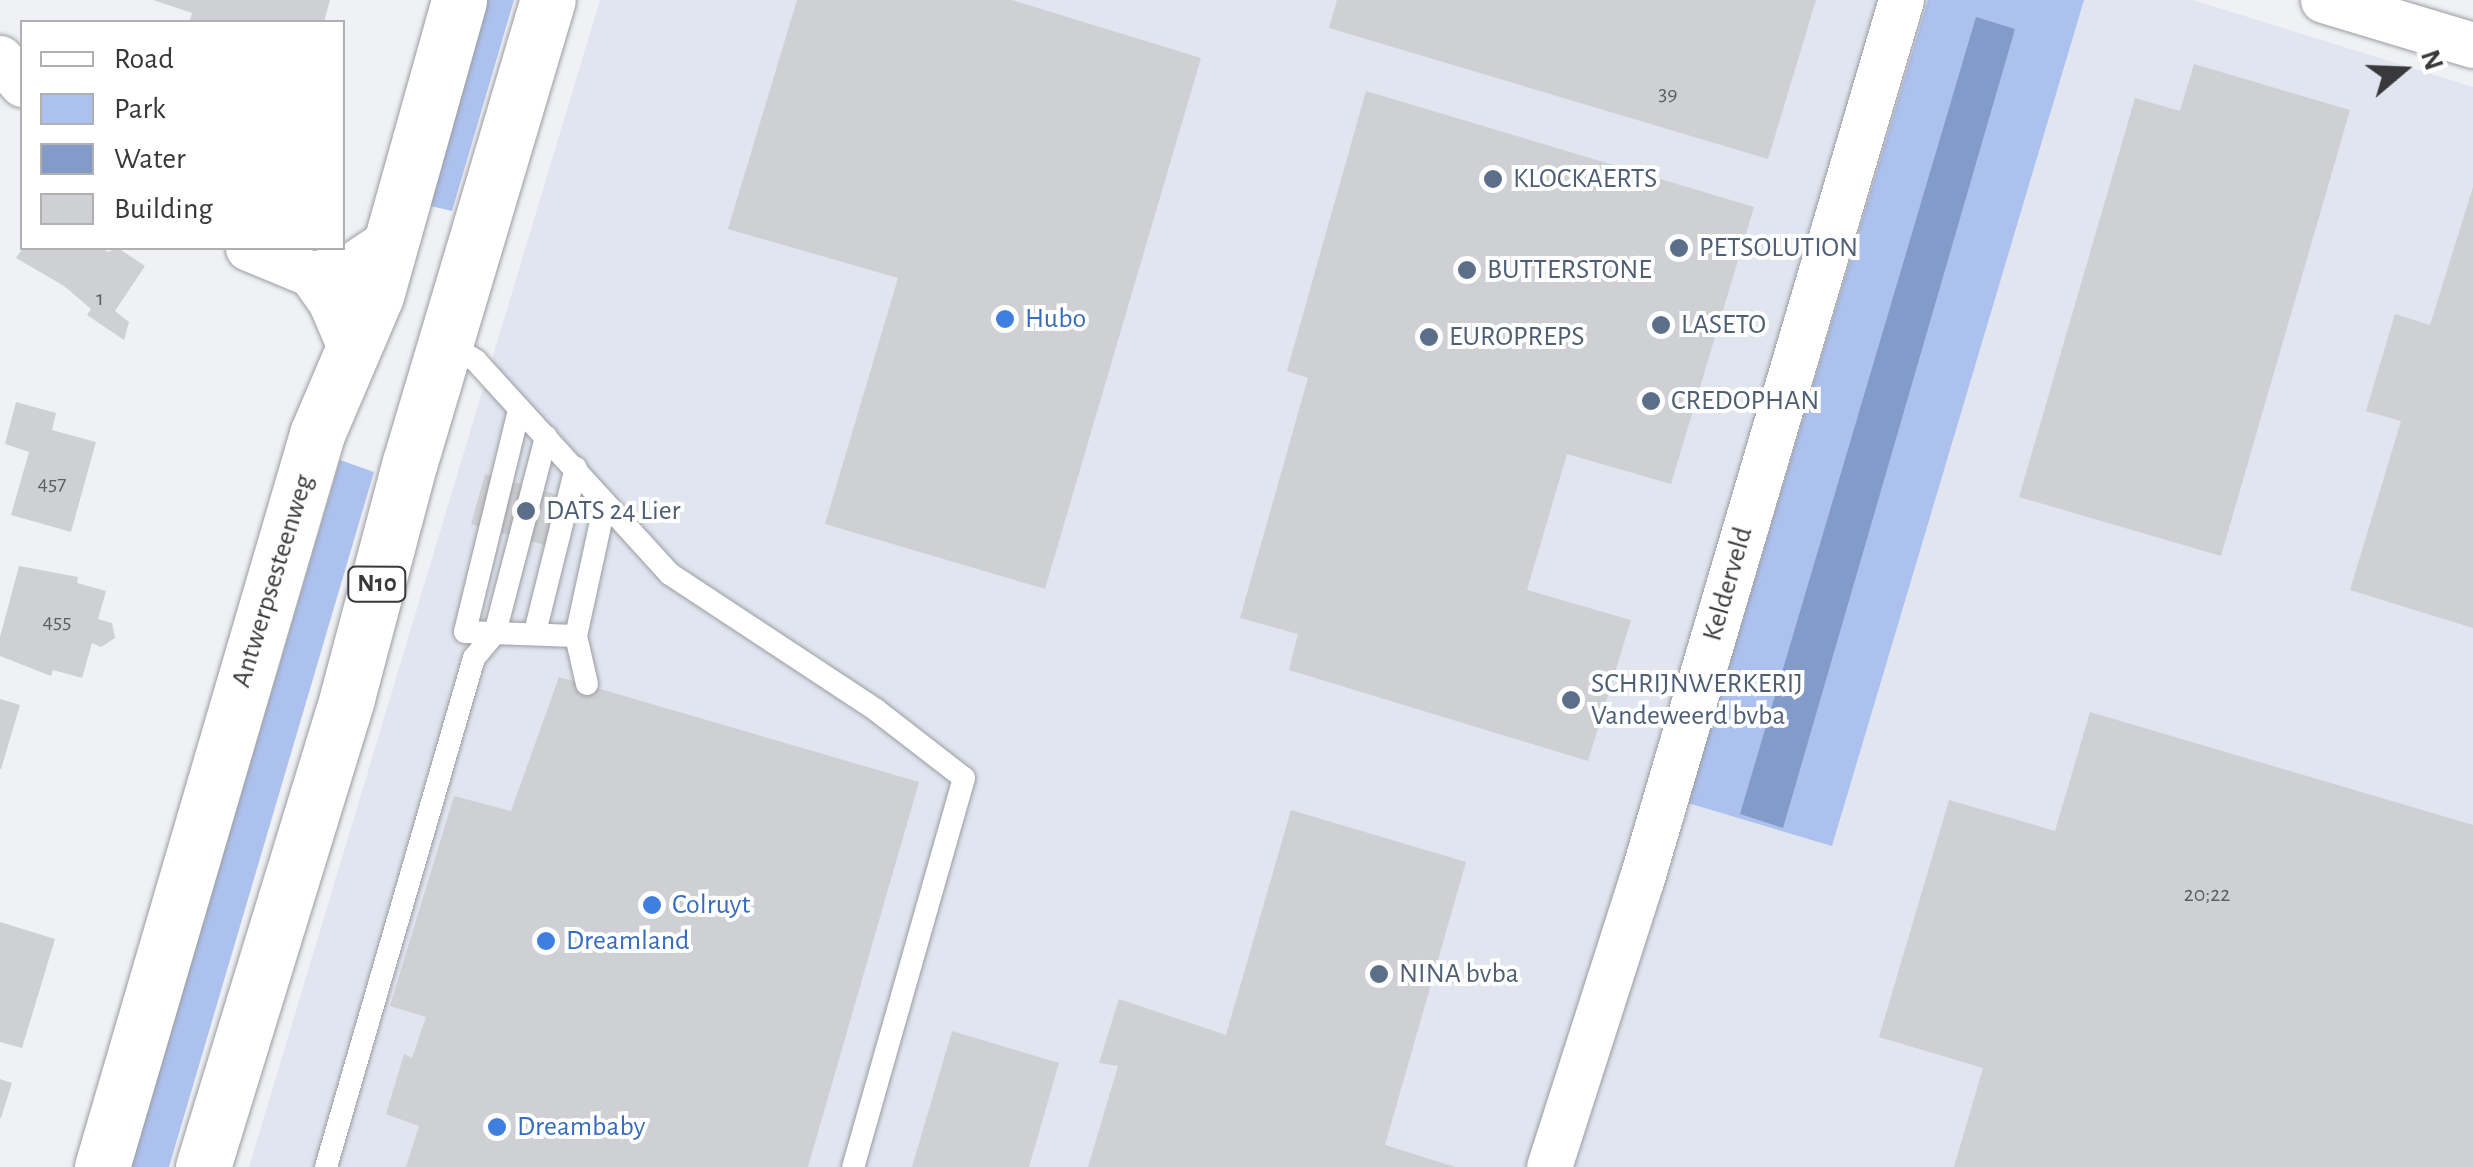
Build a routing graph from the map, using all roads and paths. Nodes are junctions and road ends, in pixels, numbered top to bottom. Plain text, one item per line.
1 (459, 0) edge
2 (548, 0) edge
3 (1901, 0) edge
4 (2322, 0) edge
5 (2473, 45) edge
6 (0, 58) edge
7 (20, 82) edge
8 (394, 236) junction
9 (253, 250) edge
10 (311, 274) junction
11 (447, 342) junction
12 (354, 357) junction
13 (519, 410) junction
14 (546, 437) junction
15 (576, 468) junction
16 (605, 503) junction
17 (535, 632) junction
18 (495, 633) junction
19 (576, 636) junction
20 (588, 684) dead end
21 (102, 1167) edge
22 (203, 1167) edge
23 (326, 1167) edge
24 (853, 1167) edge
25 (1549, 1167) edge

1 - 8 main road, Antwerpsesteenweg
2 - 11 main road, N10
3 - 25 street, Kelderveld
4 - 5 street
6 - 7 street
8 - 10 street
8 - 12 main road, Antwerpsesteenweg
9 - 10 street
10 - 12 street
11 - 13 lane
11 - 22 main road, N10
12 - 21 main road, Antwerpsesteenweg
13 - 14 lane
13 - 18 lane
14 - 15 lane
14 - 18 lane
15 - 16 lane
15 - 17 lane
16 - 19 lane
16 - 24 lane
17 - 18 lane
17 - 19 lane
18 - 23 lane
19 - 20 lane

